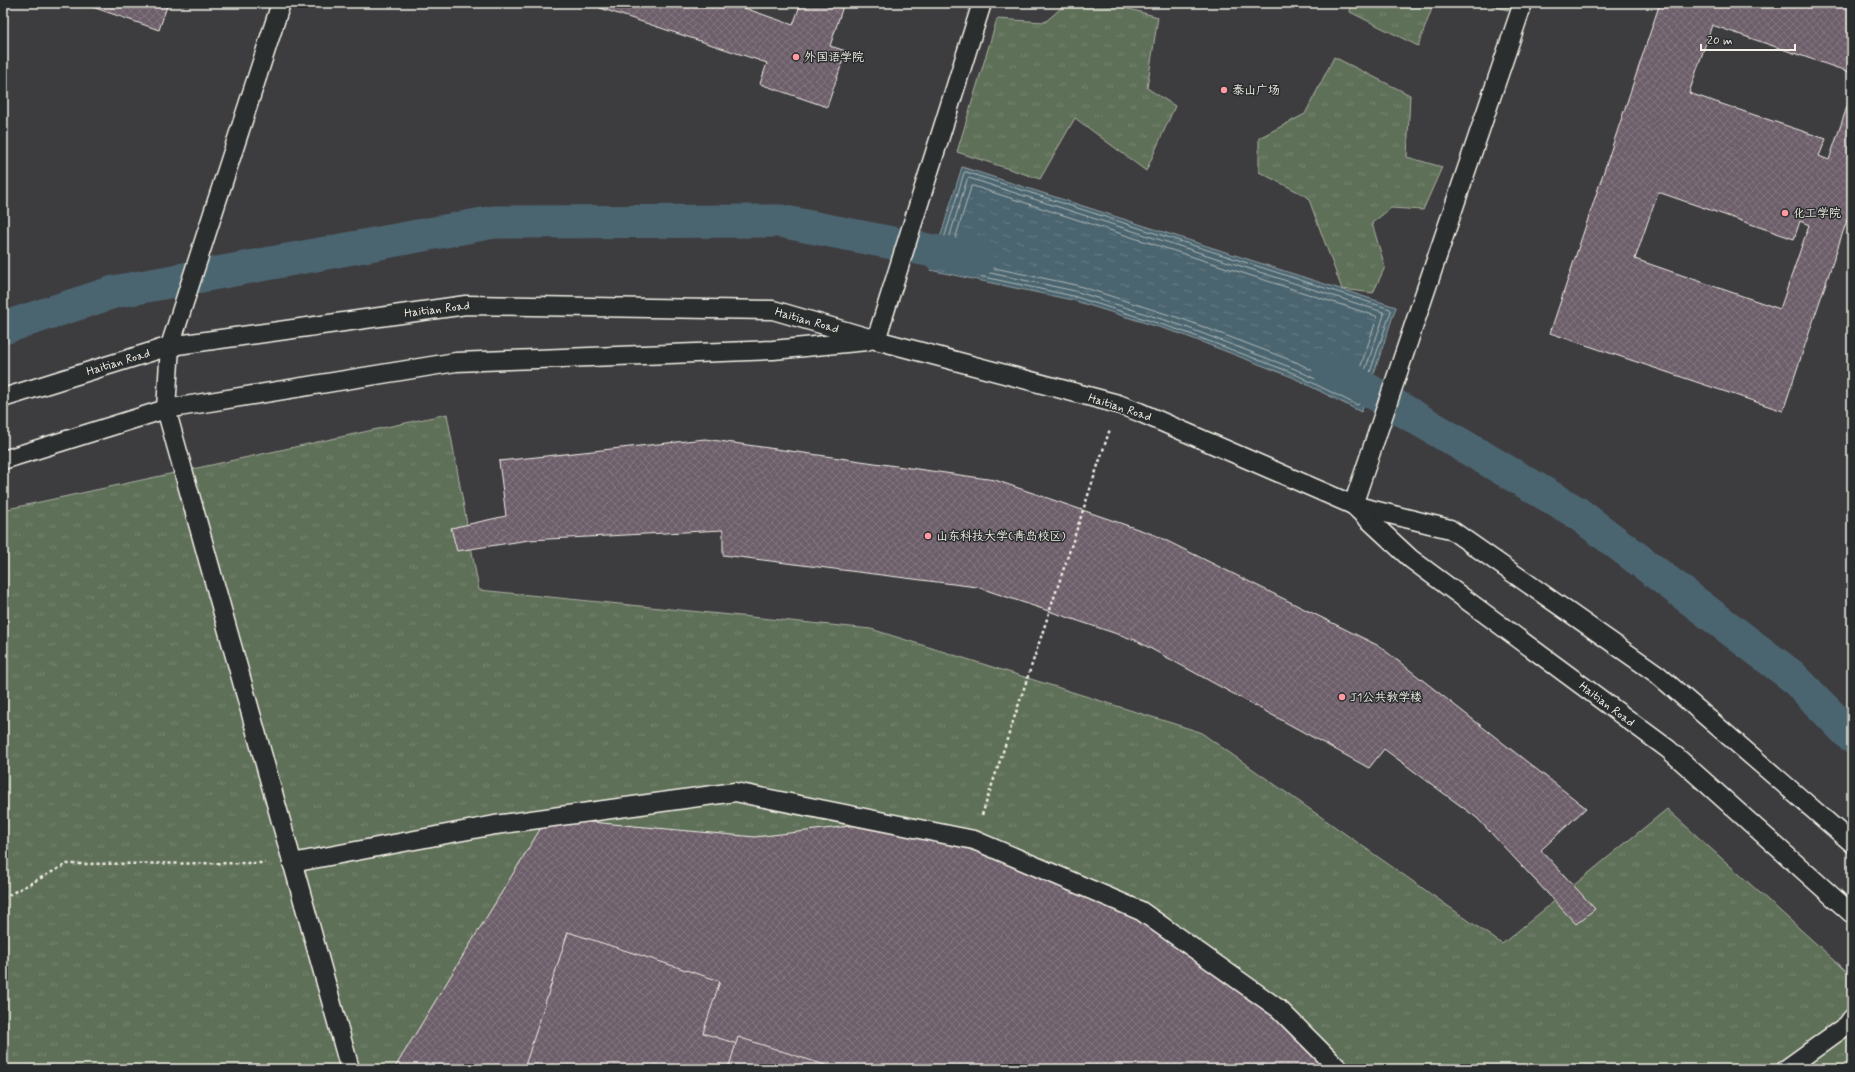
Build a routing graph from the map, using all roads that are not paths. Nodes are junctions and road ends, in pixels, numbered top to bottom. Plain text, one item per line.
1 (281, 3) edge
2 (982, 3) edge
3 (1523, 3) edge
4 (876, 340) junction
5 (170, 346) junction
6 (3, 398) edge
7 (166, 409) junction
8 (3, 460) edge
9 (1353, 505) junction
10 (1852, 843) edge
11 (292, 863) junction
12 (1852, 914) edge
13 (1852, 1018) edge
14 (350, 1069) edge
15 (1339, 1069) edge
16 (1786, 1069) edge

1 - 5 lane
2 - 4 lane
3 - 9 lane
4 - 5 lane, Haitian Road
4 - 7 lane, Haitian Road
4 - 9 lane, Haitian Road
5 - 6 lane, Haitian Road
5 - 7 lane
7 - 8 lane, Haitian Road
7 - 11 lane
9 - 10 lane, Haitian Road
9 - 12 lane, Haitian Road
11 - 14 lane
11 - 15 lane
13 - 16 lane

